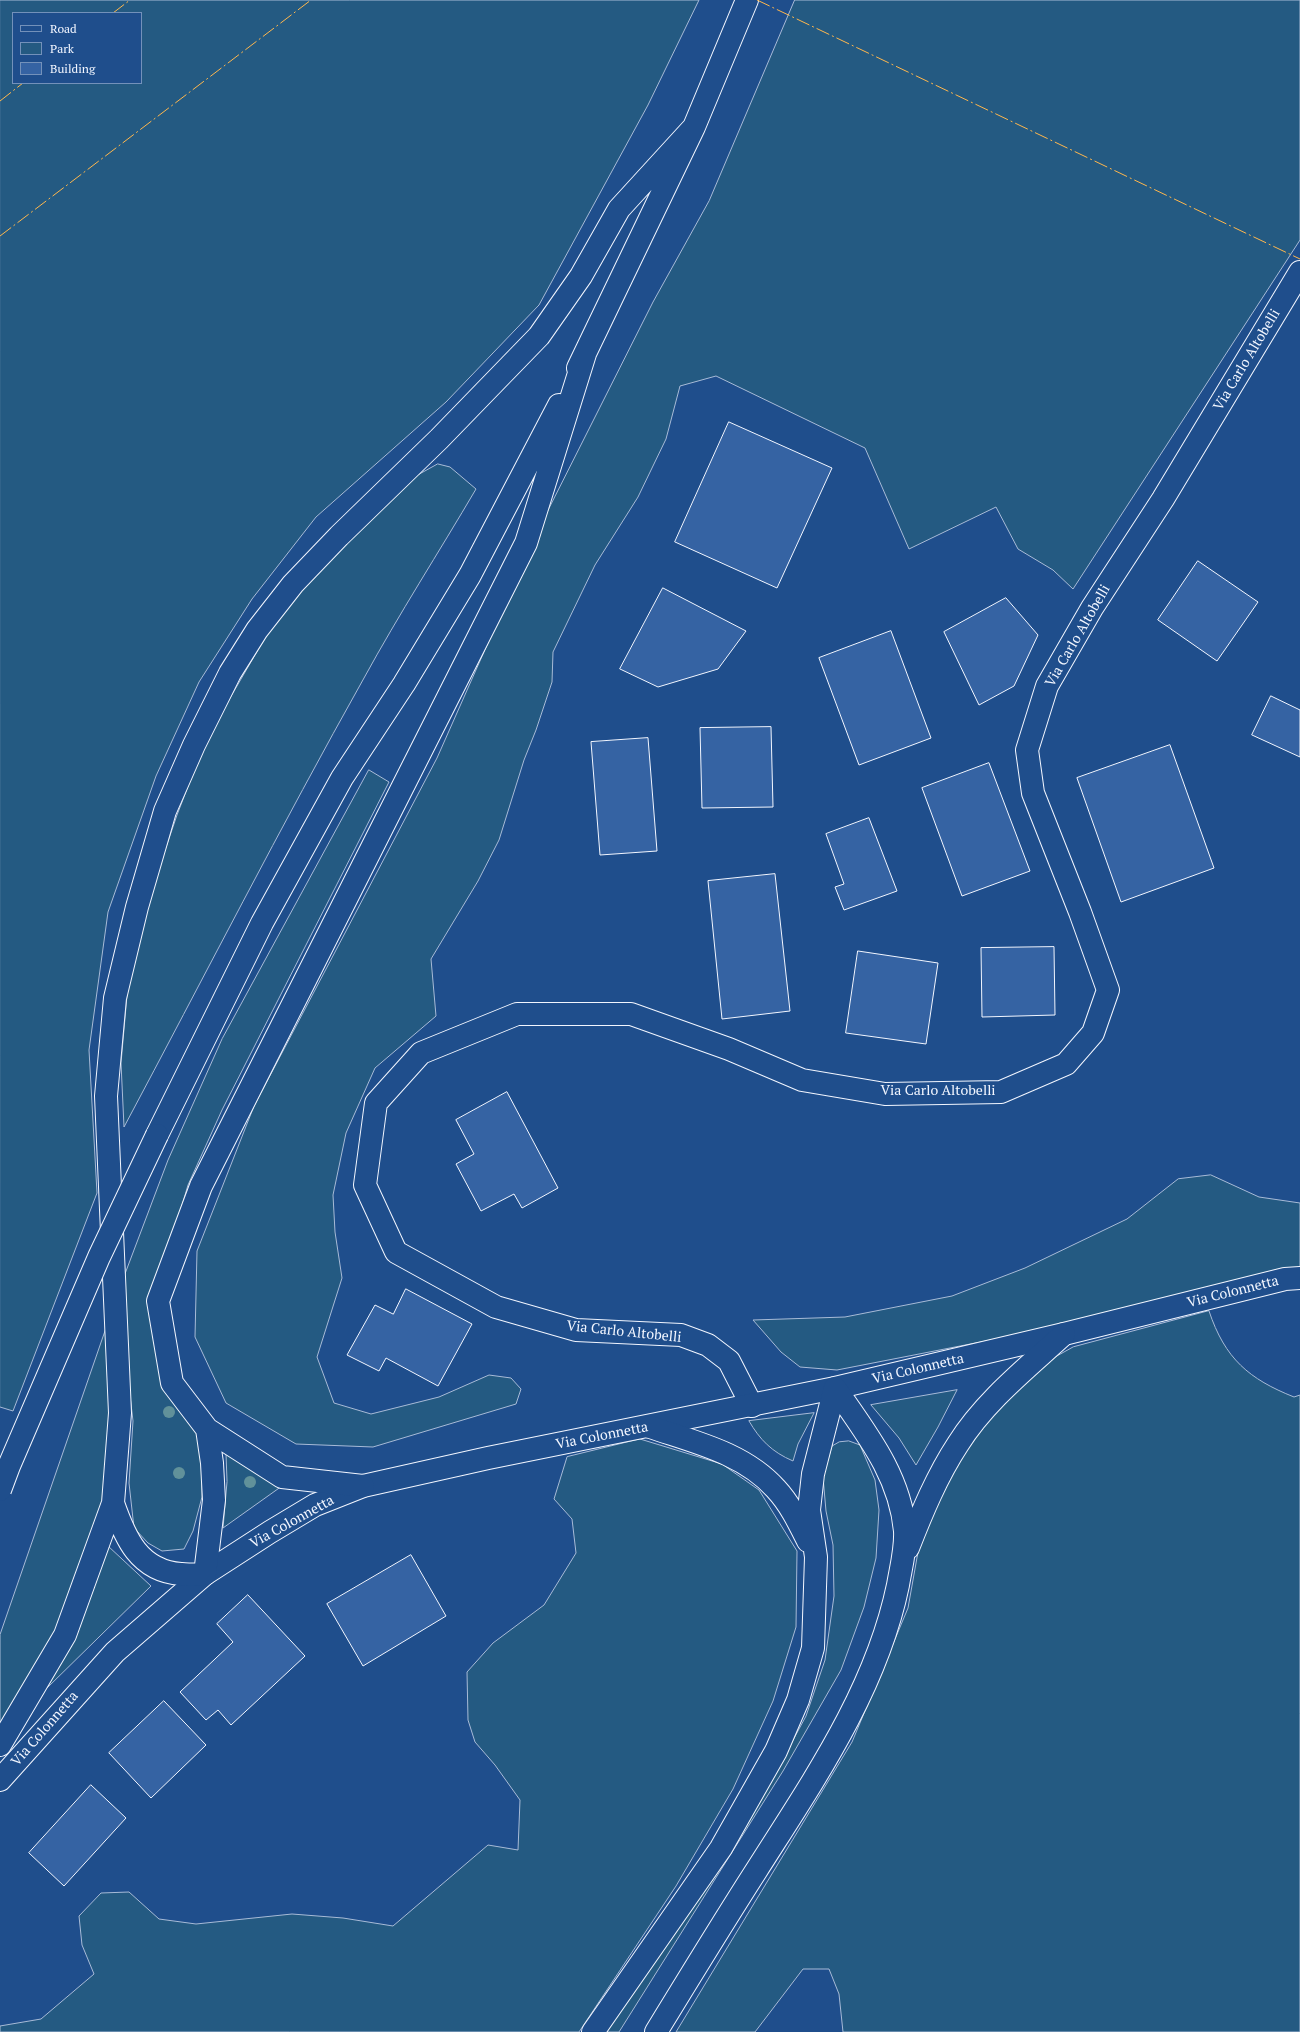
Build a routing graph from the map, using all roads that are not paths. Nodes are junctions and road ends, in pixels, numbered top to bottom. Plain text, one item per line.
1 (747, 0) edge
2 (694, 127) junction
3 (1300, 272) edge
4 (585, 354) junction
5 (1300, 1278) edge
6 (1064, 1334) junction
7 (835, 1388) junction
8 (752, 1406) junction
9 (650, 1427) junction
10 (208, 1429) junction
11 (363, 1486) junction
12 (0, 1490) edge
13 (113, 1503) junction
14 (816, 1557) junction
15 (903, 1560) junction
16 (206, 1574) junction
17 (0, 1745) edge
18 (0, 1780) edge
19 (593, 2032) edge
20 (656, 2032) edge

1 - 2 main road
2 - 4 main road
2 - 13 main road
3 - 8 main road, Via Carlo Altobelli
4 - 10 main road
4 - 12 main road, bridge
5 - 6 main road, Via Colonnetta
6 - 7 main road, Via Colonnetta
6 - 15 main road
7 - 8 main road, Via Colonnetta
7 - 14 main road
7 - 15 main road
8 - 9 main road, Via Colonnetta
9 - 11 main road, Via Colonnetta
9 - 14 main road
10 - 11 main road
10 - 16 main road
11 - 16 main road, Via Colonnetta
13 - 16 main road
13 - 17 main road
14 - 19 main road
15 - 20 main road
16 - 18 main road, Via Colonnetta

